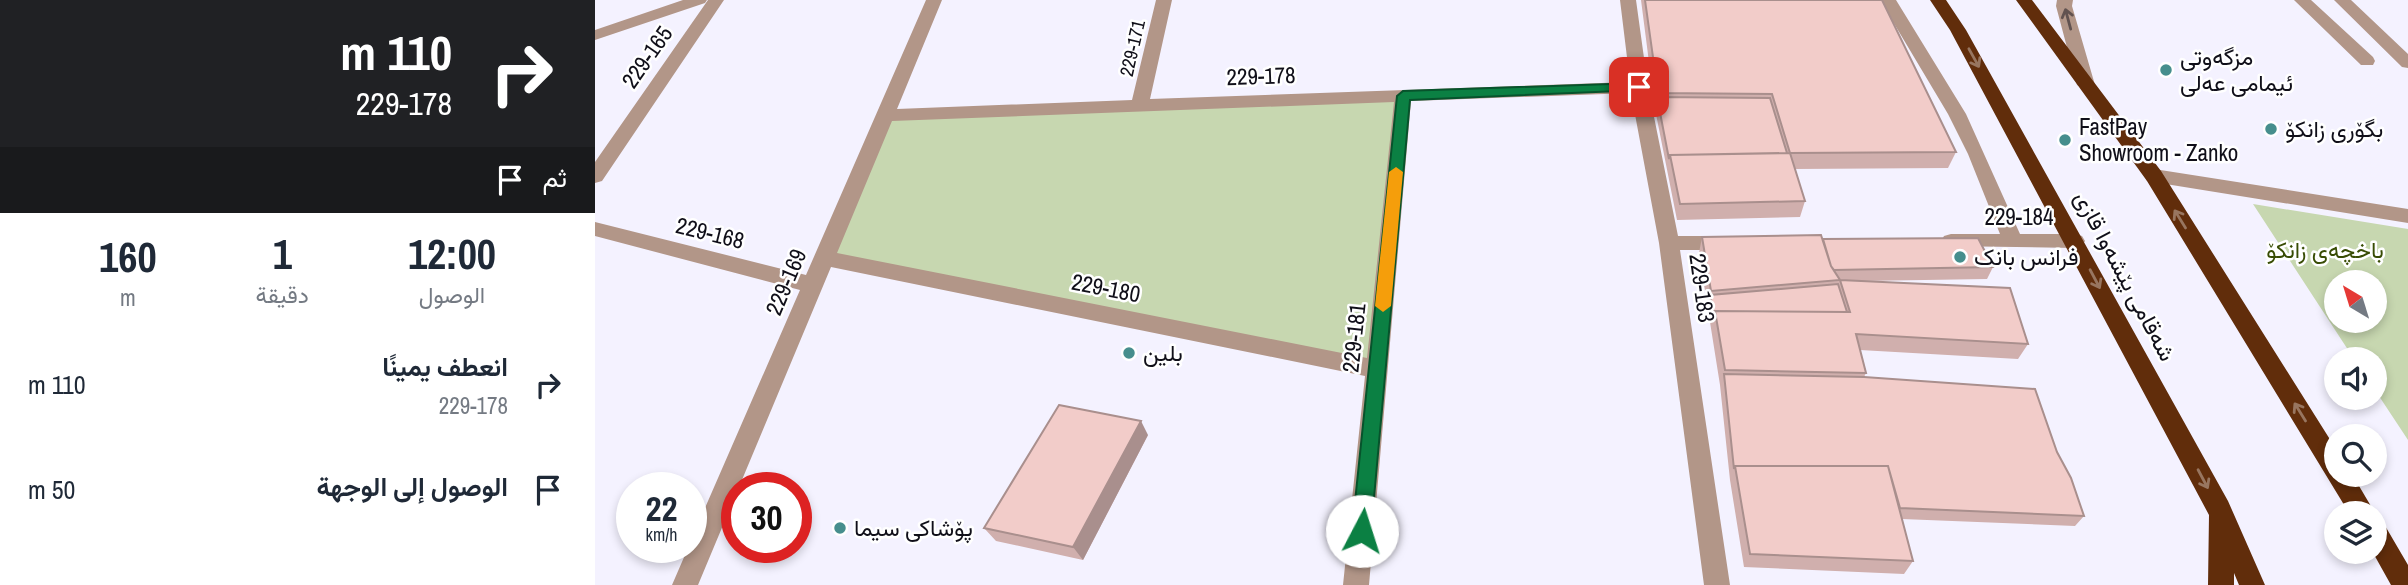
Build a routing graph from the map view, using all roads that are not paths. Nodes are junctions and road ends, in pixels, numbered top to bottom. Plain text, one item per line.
1 (699, 0) edge
2 (716, 0) edge
3 (935, 0) edge
4 (1164, 0) edge
5 (1628, 0) edge
6 (1888, 0) edge
7 (1938, 0) edge
8 (2024, 0) edge
9 (2065, 0) edge
10 (2302, 0) edge
11 (2342, 0) edge
12 (595, 35) edge
13 (2367, 61) dead end
14 (2408, 63) edge
15 (2086, 85) junction
16 (1639, 87) junction
17 (1403, 96) junction
18 (1140, 106) junction
19 (886, 115) junction
20 (595, 176) edge
21 (2154, 176) junction
22 (2408, 216) edge
23 (595, 229) edge
24 (2013, 241) junction
25 (2075, 241) junction
26 (1930, 242) edge
27 (1669, 243) junction
28 (1751, 243) edge
29 (825, 258) junction
30 (813, 285) junction
31 (1377, 369) junction
32 (2324, 449) edge
33 (2219, 509) junction
34 (2387, 549) edge
35 (2400, 568) edge
36 (685, 585) edge
37 (1356, 585) edge
38 (1717, 585) edge
39 (2221, 585) edge
40 (2252, 585) edge
41 (2405, 585) edge

1 - 12 street
2 - 20 street, 229-165
3 - 19 street, 229-169
4 - 18 street, 229-171
5 - 16 street, 229-183
6 - 24 street
7 -> 25 highway, شەقامی پێشەوا قازی
8 - 15 highway
15 -> 9 street
10 - 13 street
11 - 14 street
15 - 21 highway
16 - 17 street, 229-178
16 - 27 street, 229-183
17 - 18 street, 229-178
17 - 31 street, 229-181
18 - 19 street, 229-178
19 - 29 street, 229-169
21 - 22 street
32 -> 21 highway
23 - 30 street, 229-168
24 - 25 street, 229-184
24 - 26 street, 229-184
25 -> 33 highway, شەقامی پێشەوا قازی
27 - 28 street
27 - 38 street, 229-183
29 - 30 street, 229-169
29 - 31 street, 229-180
30 - 36 street, 229-169
31 - 37 street, 229-181
33 - 39 highway
33 - 40 highway, شەقامی پێشەوا قازی
34 - 35 highway
35 - 41 highway

